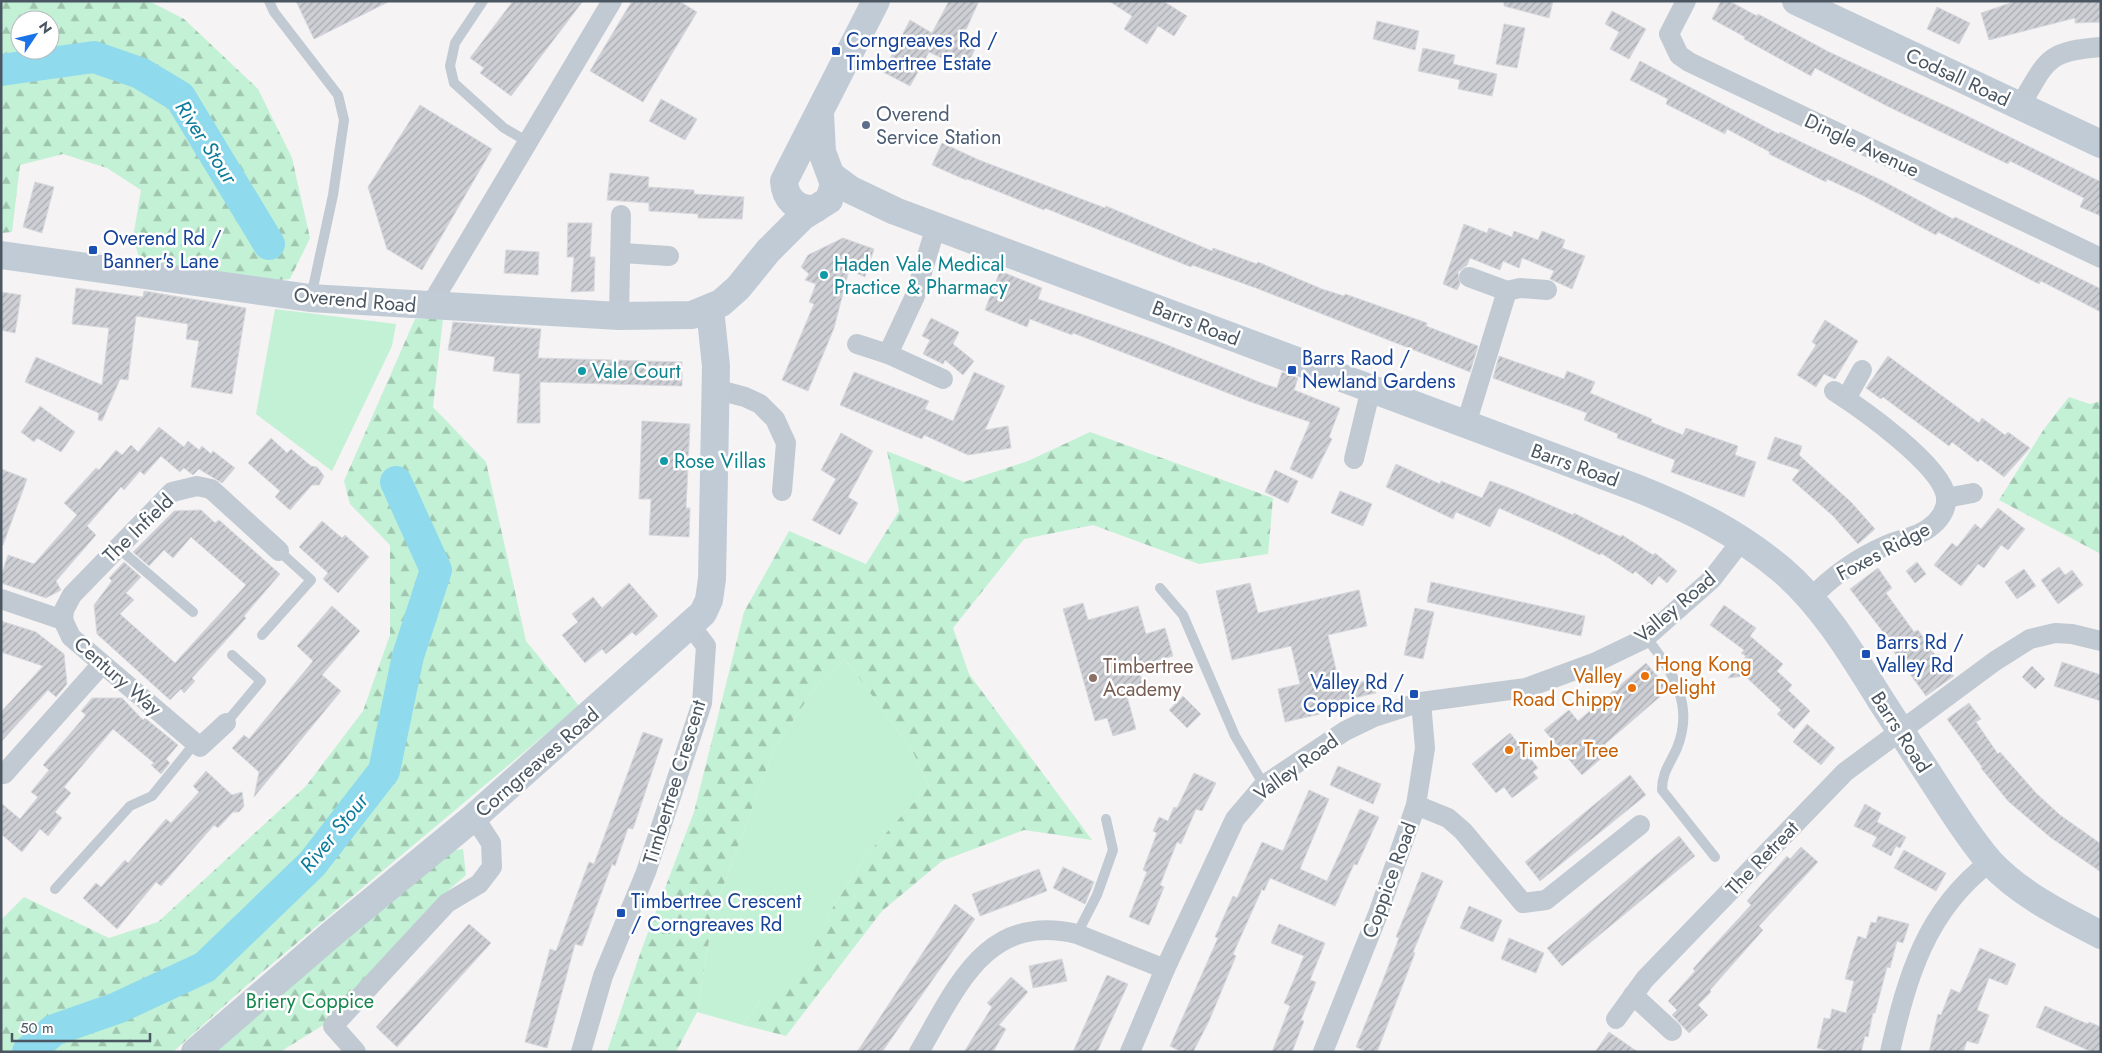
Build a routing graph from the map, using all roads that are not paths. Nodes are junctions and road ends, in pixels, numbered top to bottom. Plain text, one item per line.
1 (269, 1) edge
2 (483, 1) edge
3 (612, 1) edge
4 (876, 1) edge
5 (1686, 1) edge
6 (1810, 4) edge
7 (2101, 47) edge
8 (2020, 106) junction
9 (820, 114) junction
10 (528, 142) junction
11 (2101, 144) edge
12 (830, 172) junction
13 (788, 178) junction
14 (818, 207) junction
15 (895, 211) junction
16 (621, 215) dead end
17 (936, 226) junction
18 (768, 251) junction
19 (622, 253) junction
20 (1, 255) edge
21 (670, 256) dead end
22 (2101, 258) edge
23 (1469, 277) dead end
24 (1546, 290) dead end
25 (1507, 291) junction
26 (310, 298) junction
27 (430, 306) junction
28 (710, 308) junction
29 (619, 316) junction
30 (857, 344) dead end
31 (888, 354) junction
32 (1862, 370) dead end
33 (943, 379) dead end
34 (1371, 388) junction
35 (715, 389) junction
36 (1466, 424) junction
37 (1354, 458) dead end
38 (782, 490) dead end
39 (1973, 493) dead end
40 (1946, 498) junction
41 (1742, 540) junction
42 (117, 547) junction
43 (279, 551) joint
44 (1160, 588) dead end
45 (1, 599) edge
46 (1810, 599) junction
47 (193, 612) dead end
48 (63, 620) junction
49 (691, 626) junction
50 (262, 635) dead end
51 (1646, 637) junction
52 (2101, 641) edge
53 (232, 656) dead end
54 (102, 664) junction
55 (1421, 702) junction
56 (226, 723) joint
57 (1899, 730) junction
58 (195, 743) junction
59 (4, 774) dead end
60 (1264, 785) junction
61 (1416, 805) junction
62 (474, 817) junction
63 (1106, 819) dead end
64 (1636, 835) dead end
65 (1715, 857) dead end
66 (1990, 862) junction
67 (55, 889) dead end
68 (1077, 934) junction
69 (2101, 934) edge
70 (1165, 969) junction
71 (1633, 996) junction
72 (1616, 1019) dead end
73 (1672, 1031) dead end
74 (195, 1052) edge
75 (356, 1052) edge
76 (581, 1052) edge
77 (919, 1052) edge
78 (1130, 1052) edge
79 (1323, 1052) edge
80 (1890, 1052) edge

1 - 26 lane
2 - 10 lane
3 - 10 street
4 - 9 street
5 - 22 street, Dingle Avenue
6 - 8 street, Codsall Road
7 - 8 street
8 - 11 street, Codsall Road
9 - 12 street
9 - 13 street
10 - 27 street
12 - 13 street
12 - 14 street
12 - 15 street, Barrs Road
13 - 14 street
13 - 18 street
14 - 15 street, Barrs Road
14 - 18 street
15 - 17 street, Barrs Road
16 - 19 street
17 - 31 street
17 - 34 street, Barrs Road
18 - 28 street
19 - 21 street
19 - 29 street
20 - 26 street, Overend Road
23 - 25 street
24 - 25 street
25 - 36 street
26 - 27 street, Overend Road
27 - 29 street, Overend Road
28 - 29 street, Overend Road
28 - 35 street, Corngreaves Road
30 - 31 street
31 - 33 street
32 - 40 street
34 - 36 street, Barrs Road
34 - 37 street
35 - 38 street
35 - 49 street, Corngreaves Road
36 - 41 street, Barrs Road
39 - 40 street
40 - 46 street, Foxes Ridge
41 - 46 street, Barrs Road
41 - 51 street, Valley Road
42 - 43 street, The Infield
42 - 47 lane
42 - 48 street, The Infield
43 - 50 lane
44 - 60 lane
45 - 48 street, Century Way
46 - 57 street, Barrs Road
48 - 54 street, Century Way
49 - 62 street, Corngreaves Road
49 - 76 street, Timbertree Crescent
51 - 55 street, Valley Road
51 - 65 lane
52 - 57 street, The Retreat
53 - 56 lane
54 - 58 street, Century Way
54 - 59 street
55 - 60 street, Valley Road
55 - 61 street, Coppice Road
56 - 58 street
57 - 66 street, Barrs Road
57 - 71 street, The Retreat
58 - 67 lane
60 - 70 street, Valley Road
61 - 64 street
61 - 79 street, Coppice Road
62 - 74 street, Corngreaves Road
62 - 75 street
63 - 68 lane
66 - 69 street, Barrs Road
66 - 80 street
68 - 70 street
68 - 77 street
70 - 78 street, Valley Road
71 - 72 street, The Retreat
71 - 73 street

